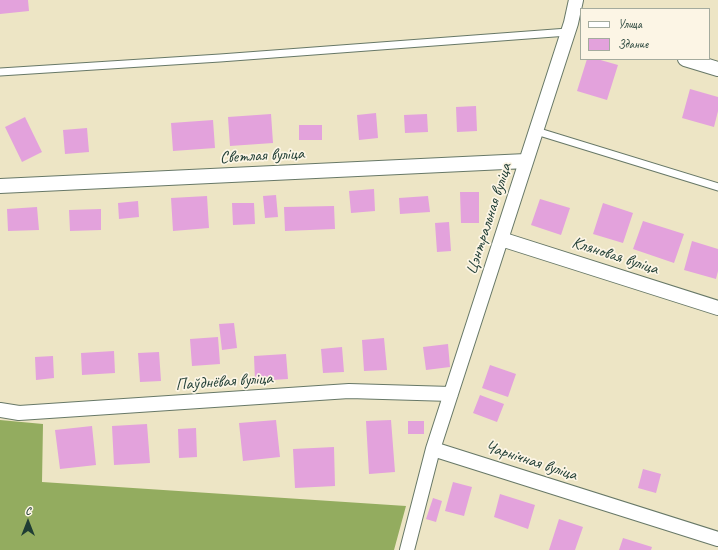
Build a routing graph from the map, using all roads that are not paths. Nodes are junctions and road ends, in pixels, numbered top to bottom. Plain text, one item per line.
1 (576, 0) edge
2 (573, 27) edge
3 (688, 60) edge
4 (718, 70) edge
5 (0, 72) edge
6 (536, 131) junction
7 (526, 161) junction
8 (0, 186) edge
9 (718, 187) edge
10 (501, 239) junction
11 (718, 308) edge
12 (451, 394) junction
13 (0, 410) edge
14 (433, 449) junction
15 (718, 539) edge
16 (406, 550) edge

1 - 2 street, Цэнтральная вуліца
2 - 5 lane
2 - 6 street, Цэнтральная вуліца
3 - 4 street
6 - 7 street, Цэнтральная вуліца
6 - 9 lane
7 - 8 street, Светлая вуліца
7 - 10 street, Цэнтральная вуліца
10 - 11 street, Кляновая вуліца
10 - 12 street, Цэнтральная вуліца
12 - 13 street, Паўднёвая вуліца
12 - 14 street, Цэнтральная вуліца
14 - 15 street, Чарнічная вуліца
14 - 16 street

